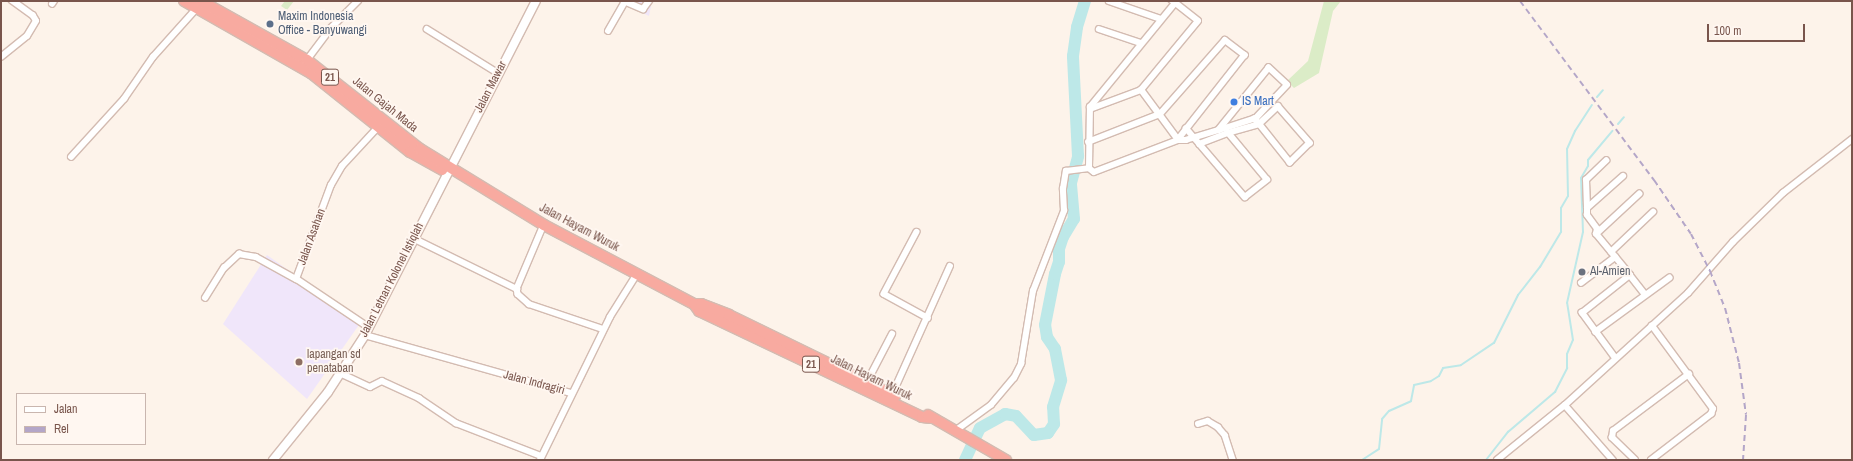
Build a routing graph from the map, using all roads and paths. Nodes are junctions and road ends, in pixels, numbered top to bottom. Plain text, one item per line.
1 (12, 1) edge
2 (184, 1) edge
3 (358, 1) edge
4 (536, 1) edge
5 (625, 1) edge
6 (649, 1) edge
7 (1108, 1) edge
8 (1173, 2) edge
9 (199, 5) edge
10 (1162, 19) junction
11 (427, 29) dead end
12 (1099, 29) dead end
13 (608, 31) dead end
14 (1141, 43) junction
15 (1, 57) edge
16 (307, 60) junction
17 (498, 73) junction
18 (1141, 90) junction
19 (1090, 109) junction
20 (1160, 114) junction
21 (1254, 119) junction
22 (381, 124) junction
23 (1258, 124) junction
24 (1186, 128) junction
25 (1219, 130) junction
26 (1228, 133) junction
27 (1194, 137) junction
28 (1852, 139) edge
29 (1178, 140) junction
30 (1088, 142) junction
31 (1199, 144) junction
32 (71, 157) dead end
33 (1606, 161) dead end
34 (1089, 168) junction
35 (449, 170) junction
36 (1623, 176) dead end
37 (1640, 194) dead end
38 (1587, 208) junction
39 (1653, 212) dead end
40 (544, 225) junction
41 (917, 232) dead end
42 (1596, 234) junction
43 (414, 239) junction
44 (1611, 252) junction
45 (1615, 257) junction
46 (950, 266) dead end
47 (637, 274) junction
48 (1630, 275) junction
49 (1669, 278) dead end
50 (296, 279) junction
51 (1581, 283) dead end
52 (518, 292) junction
53 (1645, 294) junction
54 (204, 298) dead end
55 (694, 304) junction
56 (928, 318) junction
57 (1652, 326) junction
58 (603, 330) junction
59 (367, 331) junction
60 (892, 334) dead end
61 (1597, 334) junction
62 (1615, 358) junction
63 (340, 373) junction
64 (1689, 374) junction
65 (867, 382) junction
66 (572, 393) junction
67 (892, 395) junction
68 (1565, 405) junction
69 (932, 418) junction
70 (1198, 424) dead end
71 (959, 432) junction
72 (540, 458) edge
73 (273, 460) edge
74 (1006, 460) edge
75 (1233, 460) edge
76 (1497, 460) edge
77 (1613, 460) edge
78 (1635, 460) edge
79 (1651, 460) edge

1 - 15 street
2 - 9 highway, 21
3 - 16 street
4 - 17 street, Jalan Mawar
5 - 6 street
5 - 13 street
7 - 10 street
8 - 10 street
8 - 18 street
9 - 16 highway, Jalan Gajah Mada / 21
9 - 22 highway, 21
9 - 32 street
10 - 14 street
11 - 17 street
12 - 14 street
14 - 19 street
16 - 22 highway, Jalan Gajah Mada / 21
17 - 35 street, Jalan Mawar
18 - 19 street
18 - 20 street
19 - 30 street
20 - 24 street
20 - 29 street
20 - 30 street
21 - 23 street
21 - 25 street
21 - 25 street
22 - 35 highway, Jalan Gajah Mada / 21
22 - 35 highway, 21
22 - 50 street, Jalan Asahan
23 - 23 street
23 - 26 street
24 - 27 street
24 - 29 street
25 - 27 street
26 - 31 street
26 - 31 street
27 - 29 street
27 - 31 street
28 - 57 street
29 - 34 street
30 - 34 street
33 - 38 street
34 - 71 street
35 - 40 highway, Jalan Hayam Wuruk / 21
35 - 43 street, Jalan Letnan Kolonel Istiqlah
36 - 38 street
37 - 42 street
38 - 42 street
39 - 44 street
40 - 47 highway, Jalan Hayam Wuruk / 21
40 - 52 street
41 - 56 street
42 - 44 street
43 - 52 street
43 - 59 street, Jalan Letnan Kolonel Istiqlah
44 - 45 street
45 - 48 street
45 - 51 street
46 - 56 street
47 - 55 highway, Jalan Hayam Wuruk / 21
47 - 58 street, Jalan Indragiri
48 - 53 street
48 - 61 street
49 - 53 street
50 - 54 street
50 - 59 street, Jalan Asahan
52 - 58 street
53 - 61 street
55 - 65 highway, Jalan Hayam Wuruk / 21
55 - 69 highway, Jalan Hayam Wuruk / 21
56 - 67 street
57 - 62 street
57 - 64 street
58 - 66 street, Jalan Indragiri
59 - 63 street, Jalan Letnan Kolonel Istiqlah
59 - 66 street, Jalan Indragiri
60 - 65 street
61 - 62 street
62 - 68 street
63 - 72 street
63 - 73 street, Jalan Letnan Kolonel Istiqlah
64 - 78 street
64 - 79 street
65 - 67 highway, Jalan Hayam Wuruk / 21
66 - 72 street
67 - 69 highway, Jalan Hayam Wuruk / 21
68 - 76 street
68 - 77 street
69 - 71 highway, Jalan Hayam Wuruk / 21
70 - 75 street
71 - 74 highway, Jalan Hayam Wuruk / 21

